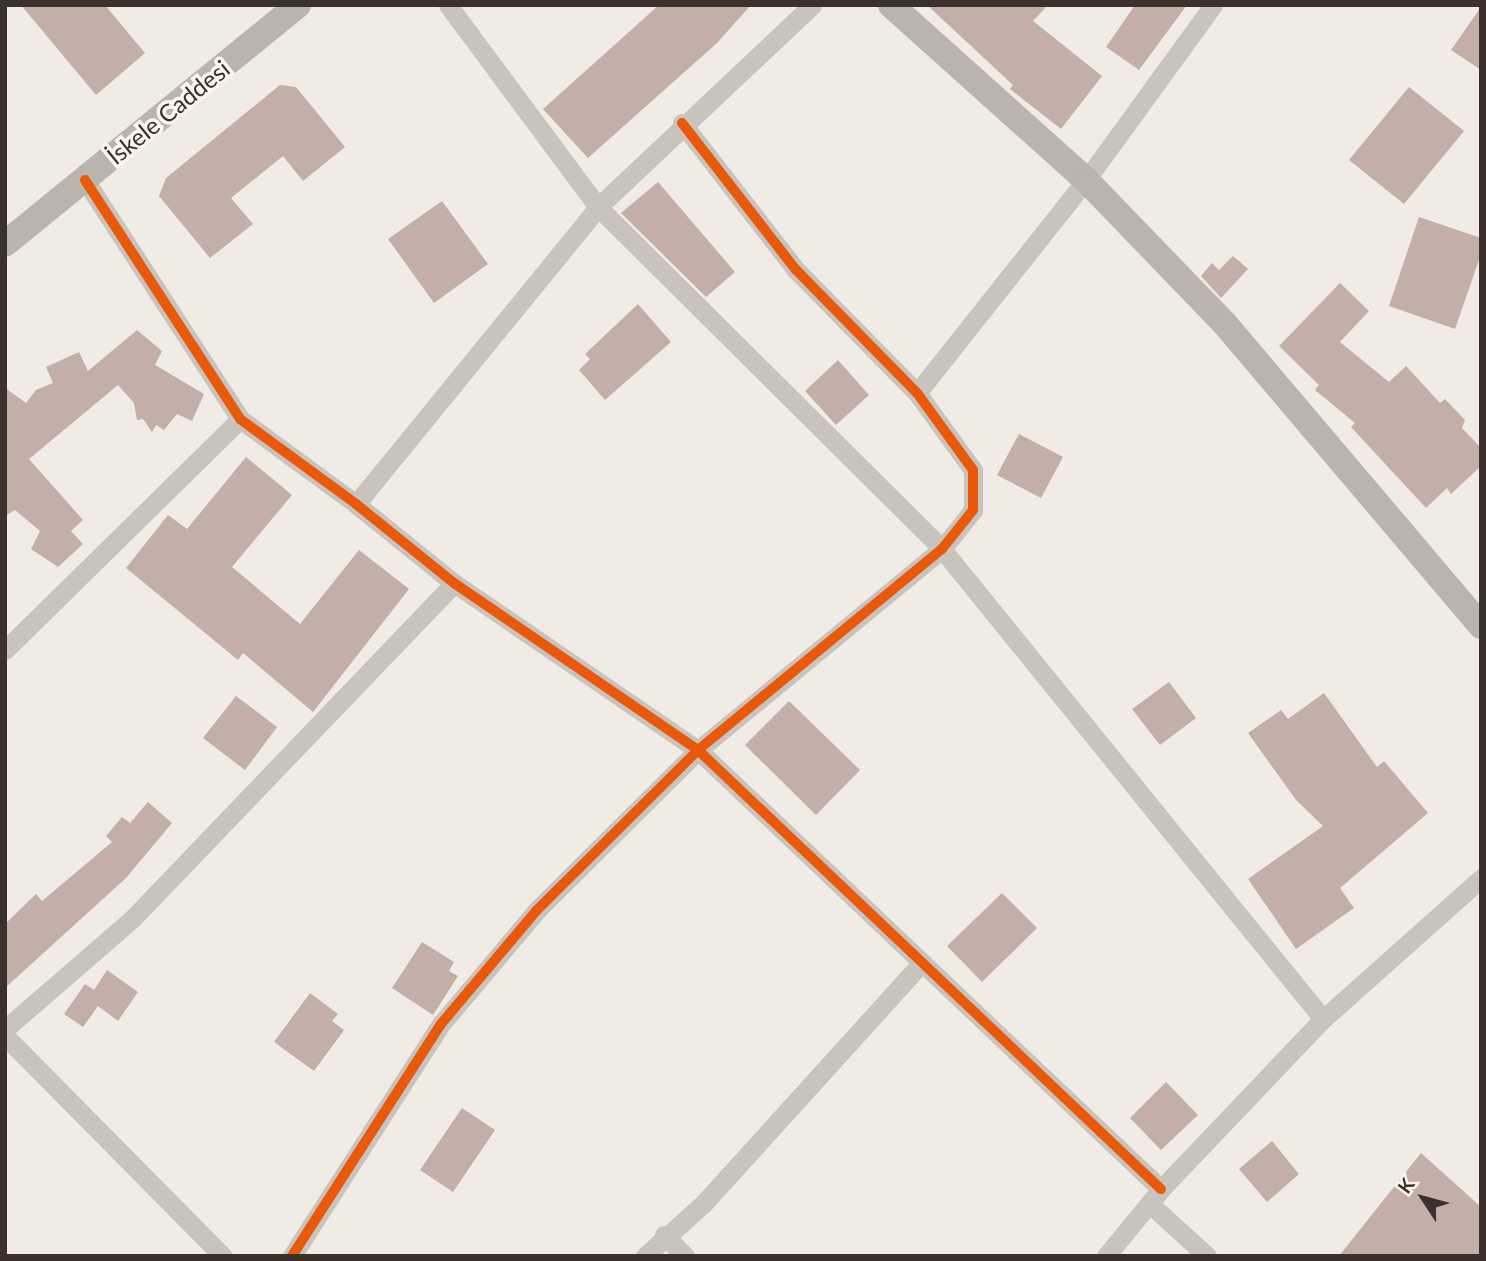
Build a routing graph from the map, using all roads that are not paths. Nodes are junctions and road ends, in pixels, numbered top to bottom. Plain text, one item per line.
1 (298, 5) edge
2 (448, 5) edge
3 (812, 5) edge
4 (891, 5) edge
5 (1213, 5) edge
6 (682, 123) junction
7 (85, 180) junction
8 (1086, 180) junction
9 (597, 207) junction
10 (5, 244) edge
11 (917, 393) junction
12 (240, 419) junction
13 (356, 503) junction
14 (942, 549) junction
15 (454, 583) junction
16 (1481, 626) edge
17 (5, 650) edge
18 (698, 750) junction
19 (1481, 878) edge
20 (920, 965) junction
21 (1323, 1019) junction
22 (5, 1029) edge
23 (5, 1036) edge
24 (1156, 1197) junction
25 (664, 1235) junction
26 (223, 1256) edge
27 (292, 1256) edge
28 (645, 1256) edge
29 (685, 1256) edge
30 (1106, 1256) edge
31 (1207, 1256) edge

1 - 7 street, İskele Caddesi
2 - 9 street
3 - 6 street
4 - 8 street
5 - 8 street
6 - 9 street
6 - 11 street
7 - 10 street, İskele Caddesi
7 - 12 street
8 - 11 street
8 - 16 street
9 - 13 street
9 - 14 street
11 - 14 street
12 - 13 street
12 - 17 street
13 - 15 street
14 - 18 street
14 - 21 street
15 - 18 street
15 - 22 street
18 - 20 street
18 - 27 street
19 - 21 street
20 - 24 street
20 - 25 street
21 - 24 street
23 - 26 street
24 - 30 street
24 - 31 street
25 - 28 street
25 - 29 street

